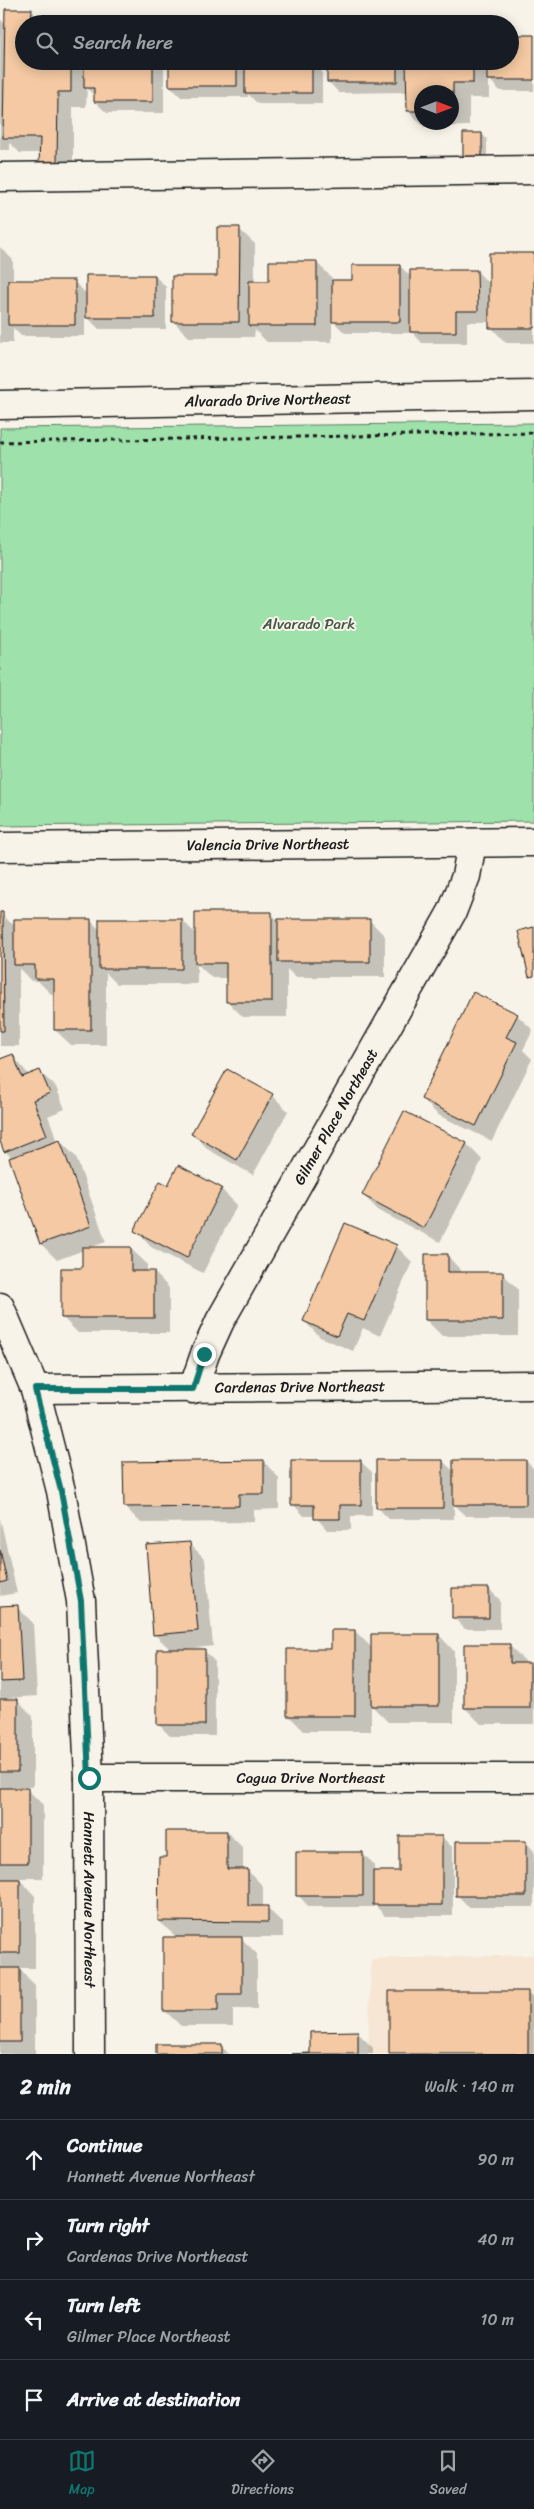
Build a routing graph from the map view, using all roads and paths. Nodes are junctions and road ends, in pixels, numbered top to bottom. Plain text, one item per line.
1 (534, 170) edge
2 (0, 177) edge
3 (534, 395) edge
4 (0, 404) edge
5 (534, 432) edge
6 (0, 442) edge
7 (534, 842) edge
8 (472, 843) junction
9 (0, 847) edge
10 (0, 1306) edge
11 (534, 1385) edge
12 (35, 1389) junction
13 (193, 1389) junction
14 (89, 1778) junction
15 (534, 1778) edge
16 (90, 2054) edge

1 - 2 street
3 - 4 street, Alvarado Drive Northeast
5 - 6 path
7 - 8 street, Valencia Drive Northeast
8 - 9 street, Valencia Drive Northeast
8 - 13 street, Gilmer Place Northeast
10 - 12 street, Hannett Avenue Northeast
11 - 13 street, Cardenas Drive Northeast
12 - 13 street, Cardenas Drive Northeast
12 - 14 street, Hannett Avenue Northeast
14 - 15 street, Cagua Drive Northeast
14 - 16 street, Hannett Avenue Northeast

